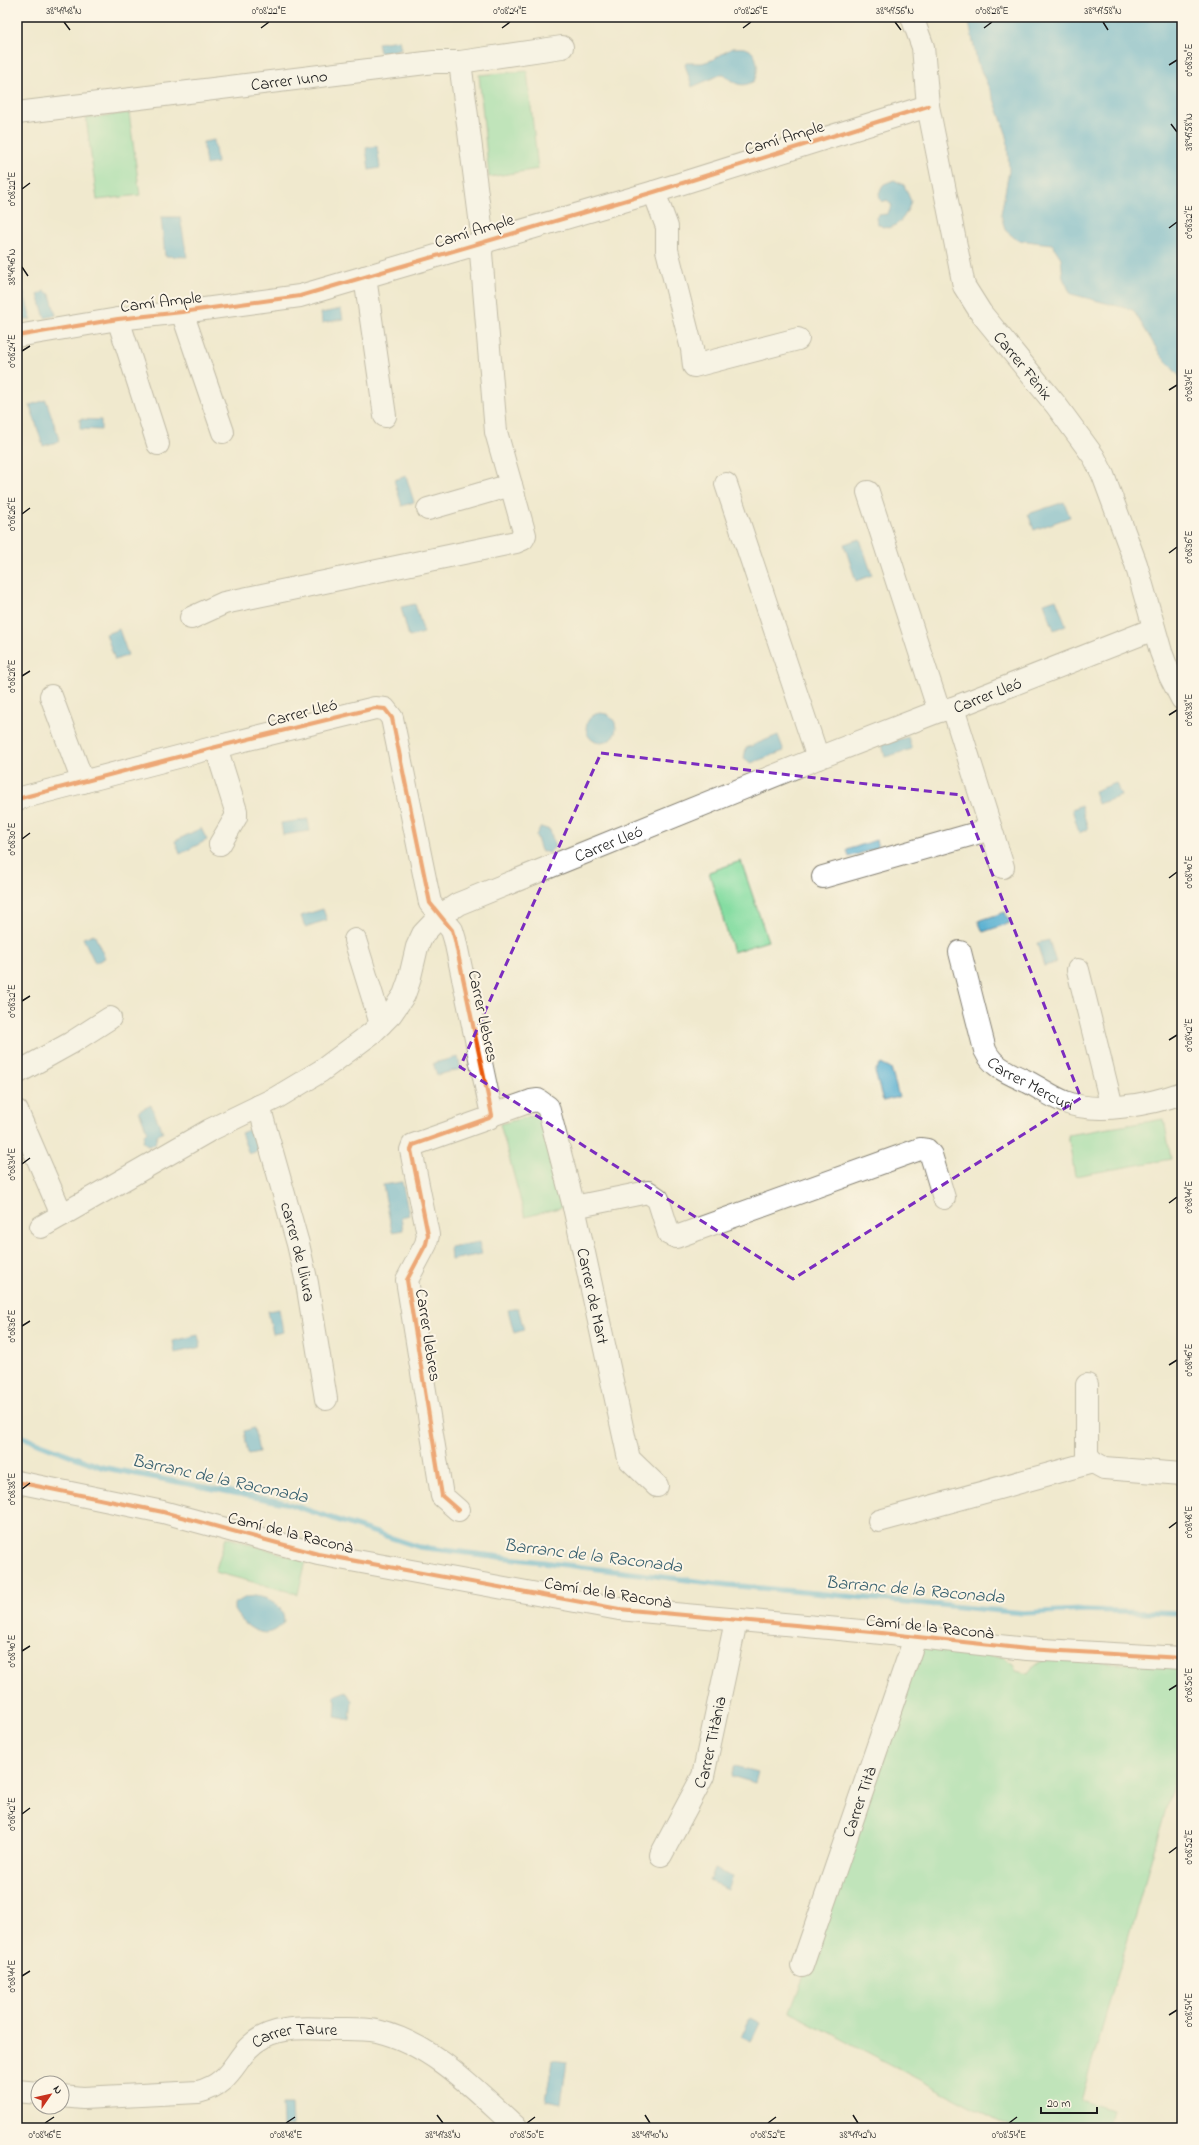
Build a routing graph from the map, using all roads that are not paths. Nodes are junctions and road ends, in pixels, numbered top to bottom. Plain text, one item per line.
1 (912, 17) edge
2 (562, 47) dead end
3 (460, 62) junction
4 (928, 106) junction
5 (17, 113) edge
6 (654, 192) junction
7 (483, 241) junction
8 (365, 277) junction
9 (182, 312) junction
10 (118, 319) junction
11 (17, 336) edge
12 (798, 339) dead end
13 (385, 416) dead end
14 (223, 432) dead end
15 (158, 444) dead end
16 (726, 484) dead end
17 (511, 485) junction
18 (868, 492) dead end
19 (428, 509) dead end
20 (191, 618) dead end
21 (1154, 629) junction
22 (51, 696) dead end
23 (1182, 699) edge
24 (946, 710) junction
25 (216, 747) junction
26 (818, 758) junction
27 (83, 782) junction
28 (17, 799) edge
29 (991, 829) junction
30 (220, 844) dead end
31 (1003, 867) dead end
32 (823, 877) dead end
33 (440, 916) junction
34 (355, 940) dead end
35 (960, 952) dead end
36 (1078, 970) dead end
37 (110, 1018) dead end
38 (381, 1024) junction
39 (17, 1073) edge
40 (1182, 1093) edge
41 (259, 1106) junction
42 (1112, 1107) junction
43 (17, 1111) edge
44 (492, 1115) junction
45 (944, 1198) dead end
46 (574, 1207) junction
47 (62, 1215) junction
48 (41, 1227) dead end
49 (1087, 1386) dead end
50 (326, 1399) dead end
51 (1093, 1462) junction
52 (1182, 1474) edge
53 (17, 1482) edge
54 (657, 1486) dead end
55 (458, 1510) dead end
56 (879, 1521) dead end
57 (736, 1621) junction
58 (915, 1638) junction
59 (1182, 1658) edge
60 (661, 1855) dead end
61 (802, 1966) dead end
62 (17, 2091) edge
63 (30, 2092) edge
64 (70, 2097) edge
65 (517, 2128) edge

1 - 4 street, Carrer Fènix
2 - 3 street, Carrer Iuno
3 - 5 street, Carrer Iuno
3 - 7 street
4 - 6 street, Camí Ample
4 - 21 street, Carrer Fènix
6 - 7 street, Camí Ample
6 - 12 street
7 - 8 street, Camí Ample
7 - 17 street
8 - 9 street, Camí Ample
8 - 13 street
9 - 10 street, Camí Ample
9 - 14 street
10 - 11 street, Camí Ample
10 - 15 street
16 - 26 street
17 - 19 street
17 - 20 street
18 - 24 street
21 - 23 street, Carrer Fènix
21 - 24 street, Carrer Lleó
22 - 27 street
24 - 26 street, Carrer Lleó
24 - 29 street
25 - 27 street, Carrer Lleó
25 - 30 street
25 - 33 street, Carrer Lleó
26 - 33 street, Carrer Lleó
27 - 28 street, Carrer Lleó
29 - 31 street
29 - 32 street
33 - 38 street
33 - 44 street, Carrer Llebres
34 - 38 street
35 - 42 street, Carrer Mercuri
36 - 42 street
37 - 39 street
38 - 41 street
40 - 42 street, Carrer Mercuri
41 - 47 street
41 - 50 street, carrer de Lliura
43 - 47 street
44 - 46 street, Carrer de Mart
44 - 55 street, Carrer Llebres
45 - 46 street
46 - 54 street, Carrer de Mart
47 - 48 street
49 - 51 street
51 - 52 street
51 - 56 street
53 - 57 street, Camí de la Raconà
57 - 58 street, Camí de la Raconà
57 - 60 street, Carrer Titània
58 - 59 street, Camí de la Raconà
58 - 61 street, Carrer Tità
62 - 63 street
64 - 65 street, Carrer Taure

